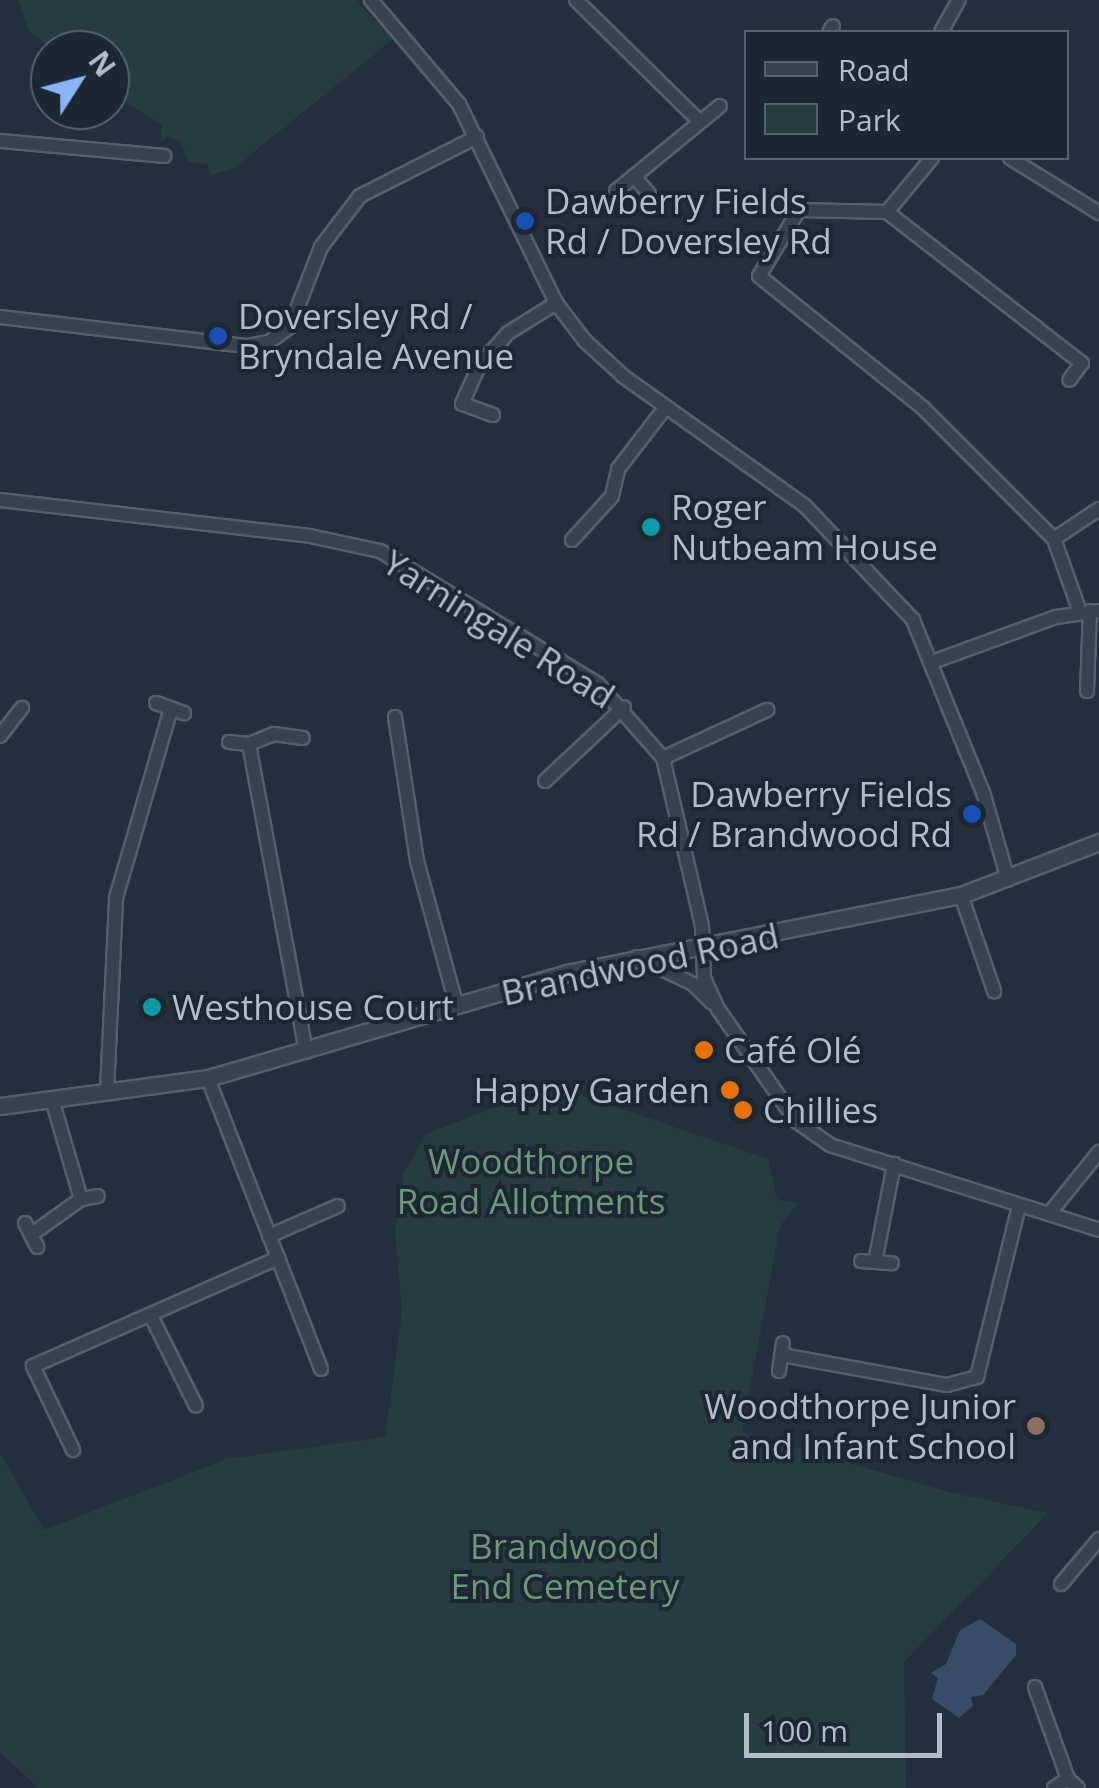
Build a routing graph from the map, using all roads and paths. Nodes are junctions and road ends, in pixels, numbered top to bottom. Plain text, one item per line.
1 (371, 0) edge
2 (576, 0) edge
3 (959, 0) edge
4 (941, 30) edge
5 (720, 106) dead end
6 (699, 122) junction
7 (477, 137) junction
8 (0, 141) edge
9 (164, 156) dead end
10 (930, 160) edge
11 (1013, 160) edge
12 (634, 176) junction
13 (616, 190) dead end
14 (648, 194) dead end
15 (887, 212) junction
16 (1099, 213) edge
17 (556, 303) junction
18 (0, 317) edge
19 (1069, 380) dead end
20 (666, 407) junction
21 (493, 416) dead end
22 (0, 500) edge
23 (1099, 510) edge
24 (1054, 539) junction
25 (572, 540) dead end
26 (1090, 611) edge
27 (934, 661) junction
28 (1087, 690) dead end
29 (156, 704) dead end
30 (624, 707) junction
31 (22, 708) dead end
32 (767, 710) dead end
33 (396, 717) dead end
34 (0, 736) edge
35 (303, 738) dead end
36 (229, 742) dead end
37 (249, 744) junction
38 (663, 758) junction
39 (546, 781) dead end
40 (1099, 842) edge
41 (1008, 880) junction
42 (961, 896) junction
43 (701, 948) junction
44 (637, 957) junction
45 (994, 991) dead end
46 (457, 1006) junction
47 (718, 1009) junction
48 (306, 1052) junction
49 (208, 1078) junction
50 (107, 1092) junction
51 (52, 1099) junction
52 (0, 1106) edge
53 (1099, 1152) edge
54 (894, 1164) junction
55 (98, 1196) dead end
56 (81, 1199) junction
57 (338, 1206) dead end
58 (1019, 1206) junction
59 (1049, 1214) junction
60 (1099, 1230) edge
61 (31, 1235) dead end
62 (269, 1236) junction
63 (876, 1257) junction
64 (278, 1258) junction
65 (861, 1261) dead end
66 (892, 1263) dead end
67 (152, 1318) junction
68 (321, 1369) dead end
69 (779, 1371) dead end
70 (196, 1406) dead end
71 (73, 1450) dead end
72 (1099, 1539) edge
73 (1061, 1584) dead end
74 (1035, 1687) dead end
75 (1073, 1783) edge
76 (1054, 1788) edge

1 - 7 street
2 - 6 street
3 - 4 street
5 - 6 street
6 - 12 street
7 - 17 street
7 - 18 street
8 - 9 street
10 - 15 street
11 - 16 street
12 - 13 street
12 - 14 street
15 - 19 street
15 - 24 street
17 - 20 street
17 - 21 street
20 - 25 street
20 - 27 street
22 - 30 street, Yarningale Road
23 - 24 street
24 - 26 street
26 - 27 street
26 - 28 street
27 - 41 street
29 - 50 street
30 - 38 street, Yarningale Road
30 - 39 street
31 - 34 street
32 - 38 street
33 - 46 street
35 - 37 street
36 - 37 street
37 - 48 street
38 - 43 street, Yarningale Road
40 - 41 street, Brandwood Road
41 - 42 street, Brandwood Road
42 - 43 street, Brandwood Road
42 - 45 street
43 - 44 street, Brandwood Road
43 - 47 street, Yarningale Road
44 - 46 street, Brandwood Road
44 - 47 street
46 - 48 street, Brandwood Road
47 - 54 street
48 - 49 street, Brandwood Road
49 - 50 street, Brandwood Road
49 - 62 street
50 - 51 street, Brandwood Road
51 - 52 street, Brandwood Road
51 - 56 street
53 - 59 street
54 - 58 street
54 - 63 street
55 - 56 street
56 - 61 street
57 - 62 street
58 - 59 street
58 - 69 street
59 - 60 street
62 - 64 street
63 - 65 street
63 - 66 street
64 - 67 street
64 - 68 street
67 - 70 street
67 - 71 street
72 - 73 street
74 - 75 street
75 - 76 street

